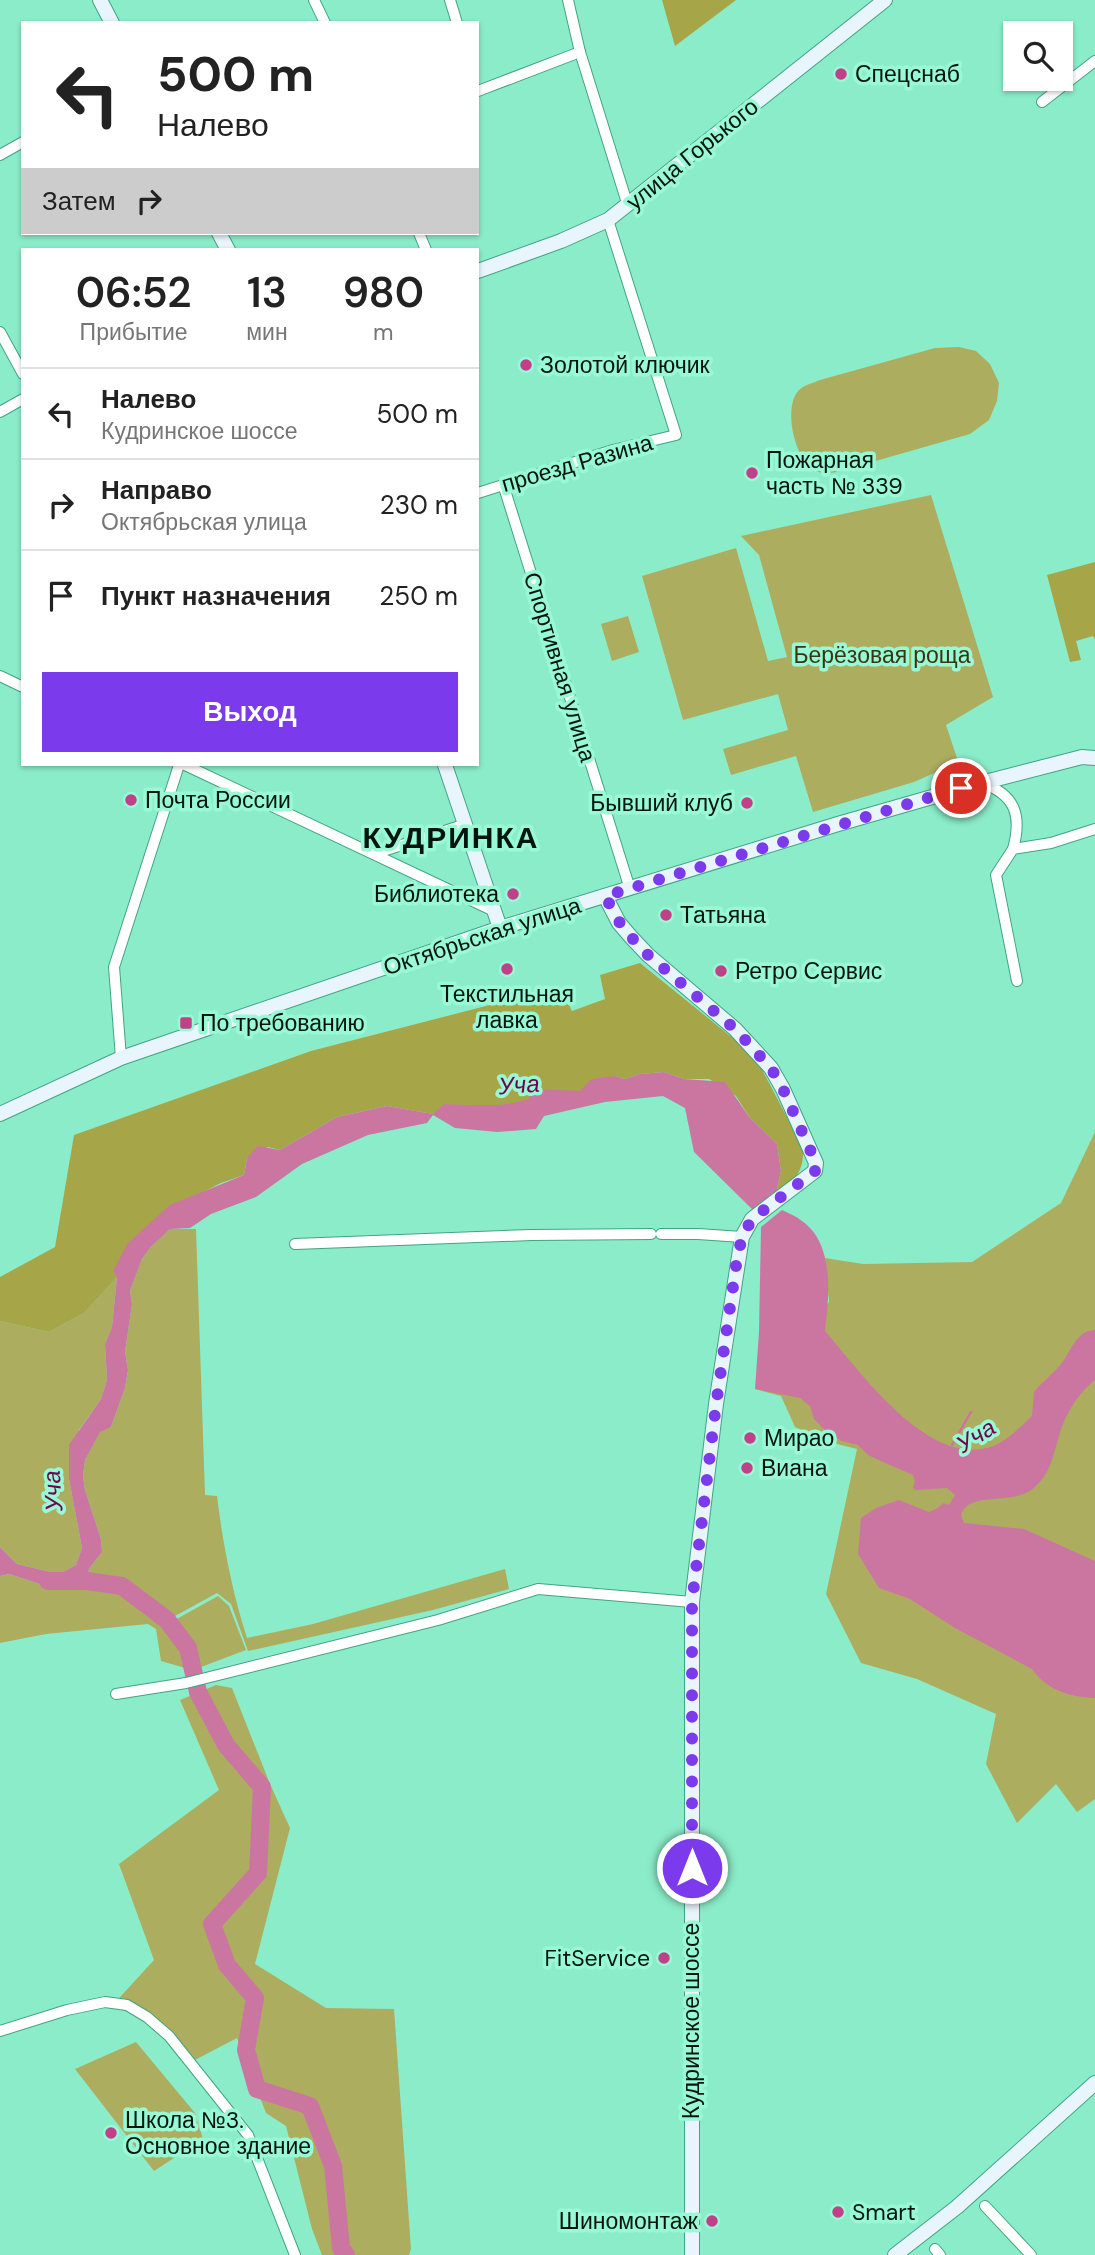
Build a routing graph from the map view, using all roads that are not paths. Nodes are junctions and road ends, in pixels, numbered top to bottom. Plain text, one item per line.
1 (100, 0) edge
2 (314, 0) edge
3 (450, 0) edge
4 (568, 0) edge
5 (885, 0) edge
6 (111, 21) edge
7 (324, 21) edge
8 (456, 21) edge
9 (580, 52) junction
10 (1095, 61) edge
11 (479, 89) edge
12 (1042, 102) dead end
13 (21, 143) edge
14 (0, 155) edge
15 (628, 206) junction
16 (608, 220) junction
17 (479, 271) edge
18 (0, 332) edge
19 (21, 370) edge
20 (21, 399) edge
21 (0, 412) edge
22 (503, 484) junction
23 (479, 493) edge
24 (0, 676) edge
25 (21, 686) edge
26 (1095, 758) edge
27 (179, 766) edge
28 (187, 766) edge
29 (445, 766) edge
30 (981, 783) junction
31 (466, 824) junction
32 (1095, 828) edge
33 (1013, 849) junction
34 (374, 854) junction
35 (630, 889) junction
36 (605, 896) junction
37 (496, 912) junction
38 (500, 928) junction
39 (1017, 981) dead end
40 (121, 1058) junction
41 (0, 1114) edge
42 (742, 1237) junction
43 (295, 1244) dead end
44 (692, 1602) junction
45 (116, 1694) dead end
46 (0, 2031) edge
47 (1093, 2089) edge
48 (985, 2206) dead end
49 (295, 2255) edge
50 (692, 2255) edge
51 (895, 2255) edge
52 (1031, 2255) edge

1 - 6 street
2 - 7 street
3 - 8 street
4 - 9 street
5 - 15 street, улица Горького
9 - 11 street
9 - 15 street
10 - 12 street
13 - 14 street
15 - 16 street, улица Горького
16 - 17 street, улица Горького
16 - 22 street, проезд Разина
18 - 19 street
20 - 21 street
22 - 23 street, проезд Разина
22 - 35 street, Спортивная улица
24 - 25 street
26 - 30 street, Октябрьская улица
27 - 40 street
28 - 34 street
29 - 31 street
30 - 33 street
30 - 35 street, Октябрьская улица
31 - 34 street
31 - 37 street
32 - 33 street
33 - 39 street
34 - 37 street
35 - 36 street, Октябрьская улица
36 - 38 street, Октябрьская улица
36 - 42 street, Кудринское шоссе
37 - 38 street
38 - 40 street, Октябрьская улица
40 - 41 street, Октябрьская улица
42 - 43 street
42 - 44 street, Кудринское шоссе
44 - 45 street
44 - 50 street, Кудринское шоссе
46 - 49 street
47 - 51 street
48 - 52 street

